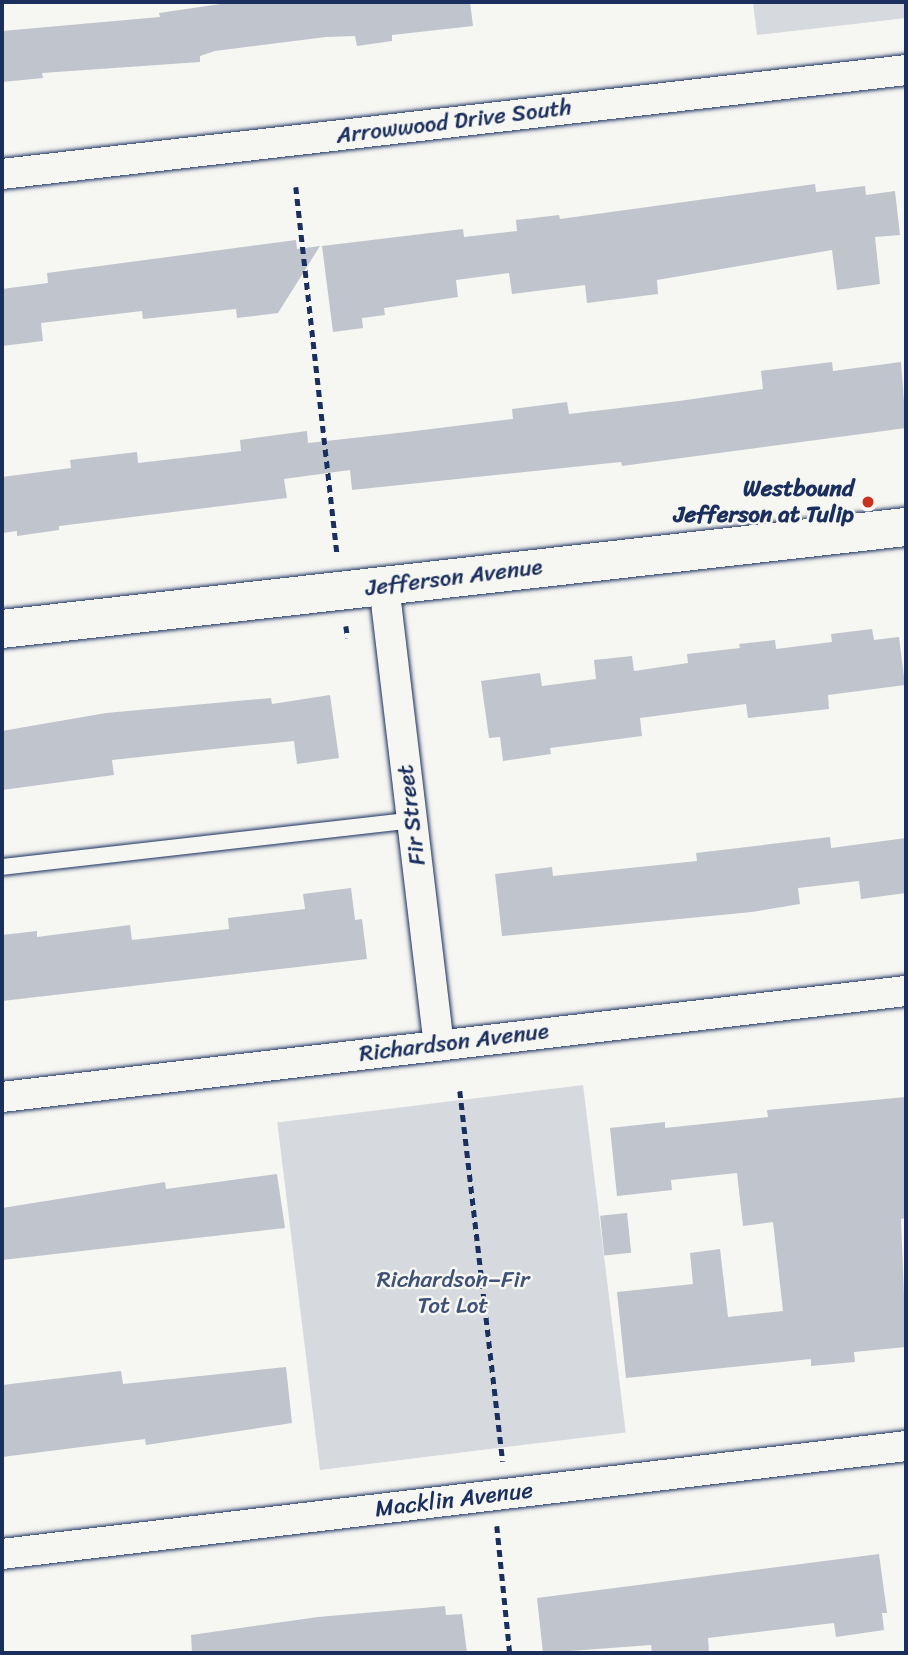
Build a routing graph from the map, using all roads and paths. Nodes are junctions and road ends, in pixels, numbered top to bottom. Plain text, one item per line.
1 (906, 70) edge
2 (2, 174) edge
3 (296, 187) dead end
4 (906, 527) edge
5 (384, 585) junction
6 (341, 591) junction
7 (2, 629) edge
8 (348, 638) dead end
9 (412, 820) junction
10 (2, 867) edge
11 (906, 992) edge
12 (439, 1045) junction
13 (460, 1091) dead end
14 (2, 1097) edge
15 (906, 1446) edge
16 (496, 1495) junction
17 (2, 1554) edge
18 (510, 1653) edge

1 - 2 street, Arrowwood Drive South
3 - 6 path
4 - 5 street, Jefferson Avenue
5 - 6 street, Jefferson Avenue
5 - 9 street, Fir Street
6 - 7 street, Jefferson Avenue
6 - 8 path
9 - 10 lane
9 - 12 street, Fir Street
11 - 12 street, Richardson Avenue
12 - 14 street, Richardson Avenue
13 - 16 path
15 - 16 street, Macklin Avenue
16 - 17 street, Macklin Avenue
16 - 18 path

